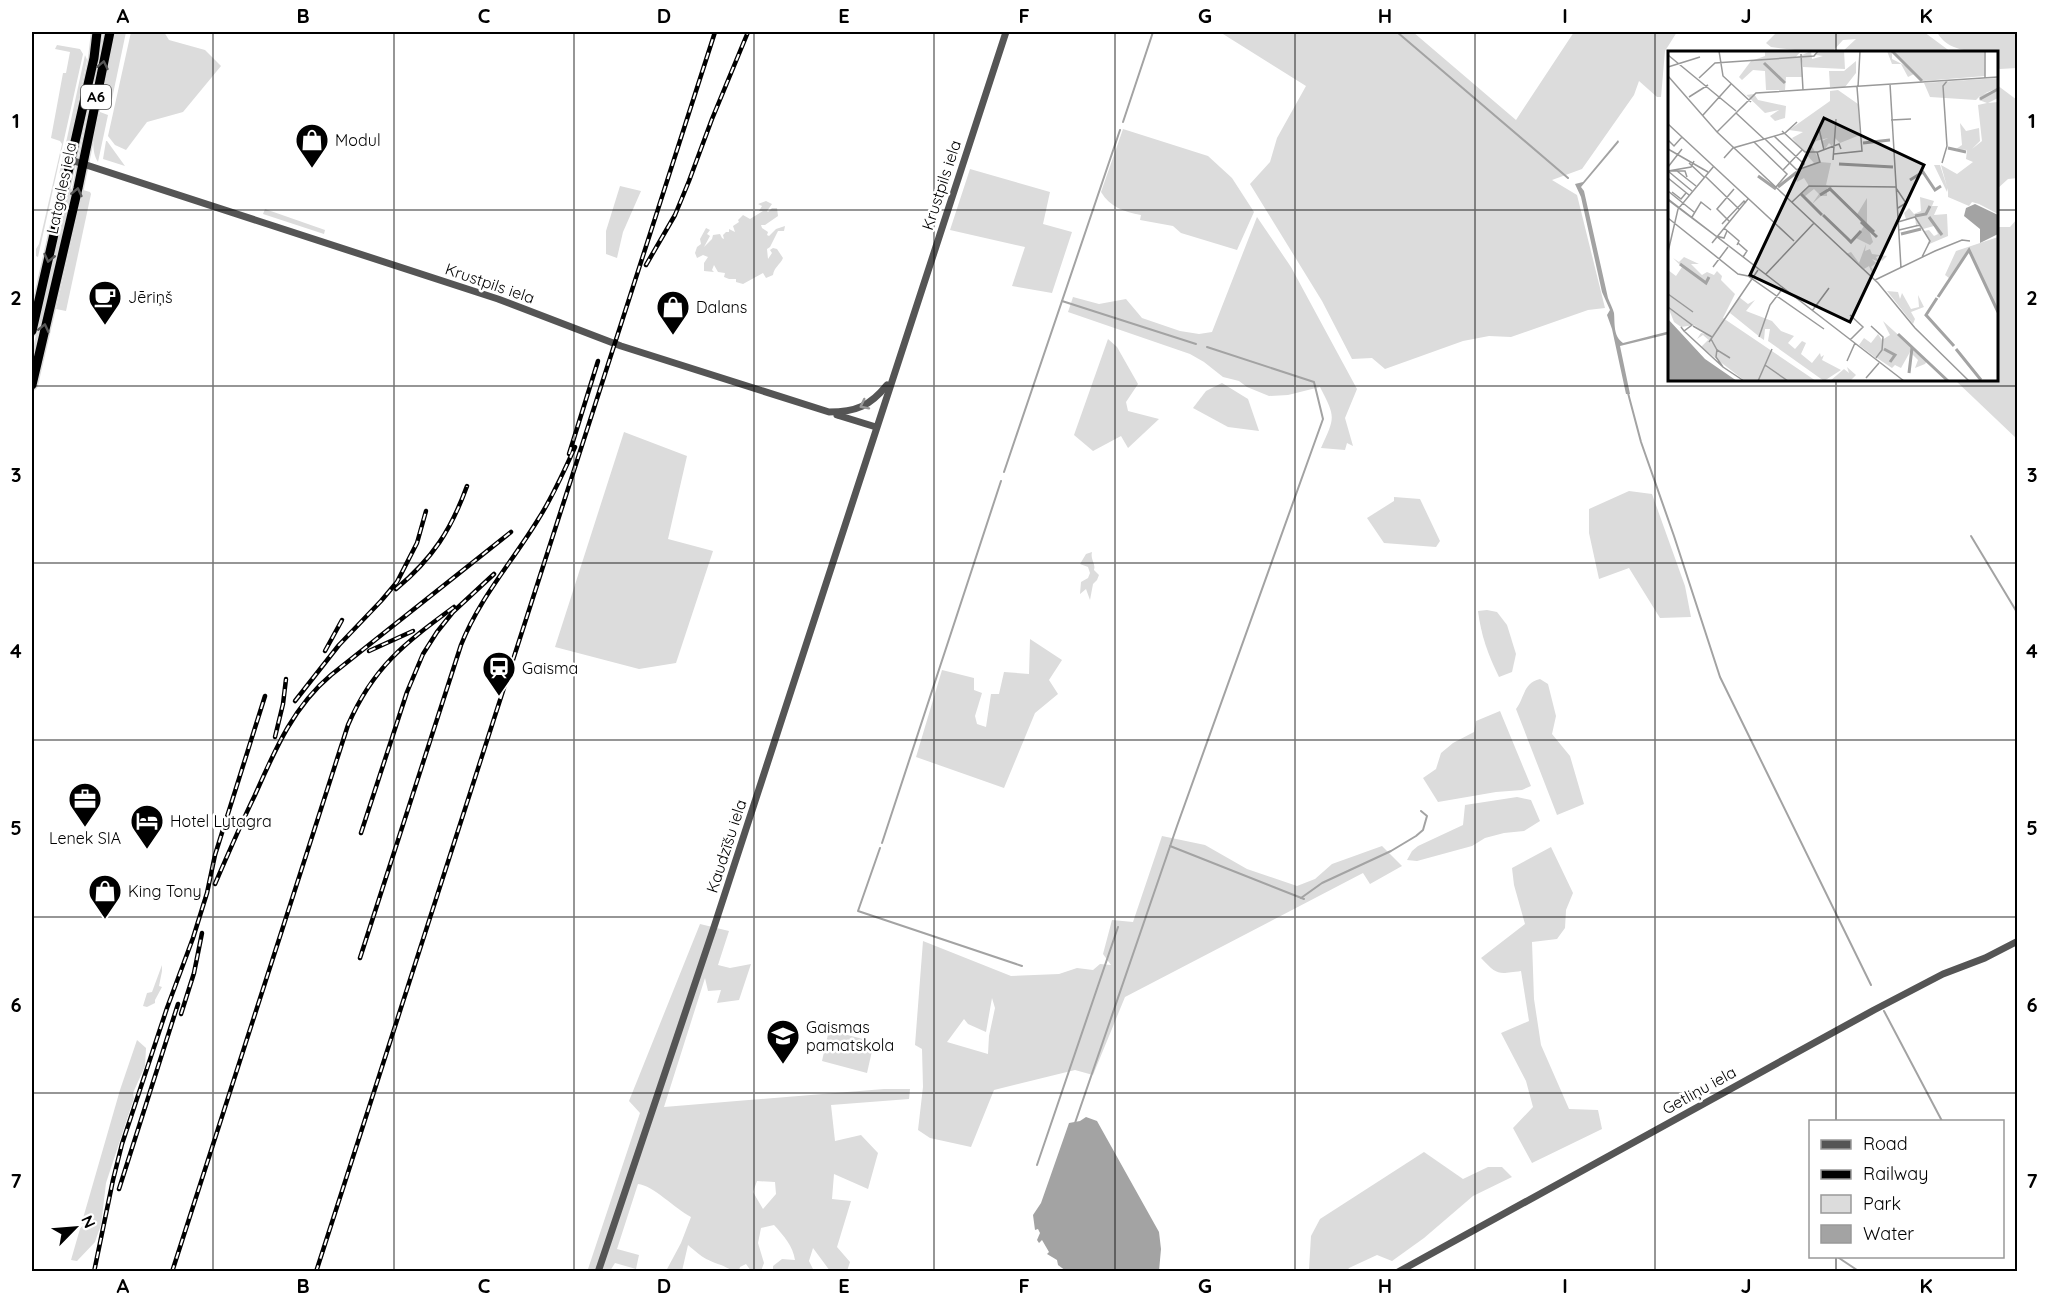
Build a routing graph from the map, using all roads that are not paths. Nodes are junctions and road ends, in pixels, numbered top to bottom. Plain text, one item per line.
1 (98, 32) edge
2 (110, 32) edge
3 (1006, 32) edge
4 (71, 160) junction
5 (82, 163) junction
6 (32, 331) edge
7 (891, 381) junction
8 (32, 385) edge
9 (829, 412) junction
10 (876, 427) junction
11 (2018, 941) edge
12 (598, 1272) edge
13 (1398, 1272) edge

1 - 4 highway, Latgales iela / A6
5 -> 2 highway, Latgales iela / A6
3 - 7 street, Krustpils iela
4 - 5 street, Krustpils iela
4 -> 6 highway, Latgales iela / A6
8 -> 5 highway, Latgales iela / A6
5 - 9 street, Krustpils iela
7 -> 9 street, Krustpils iela
7 - 10 street, Krustpils iela
9 - 10 street
10 - 12 street, Kaudzīšu iela
11 - 13 street, Getliņu iela

